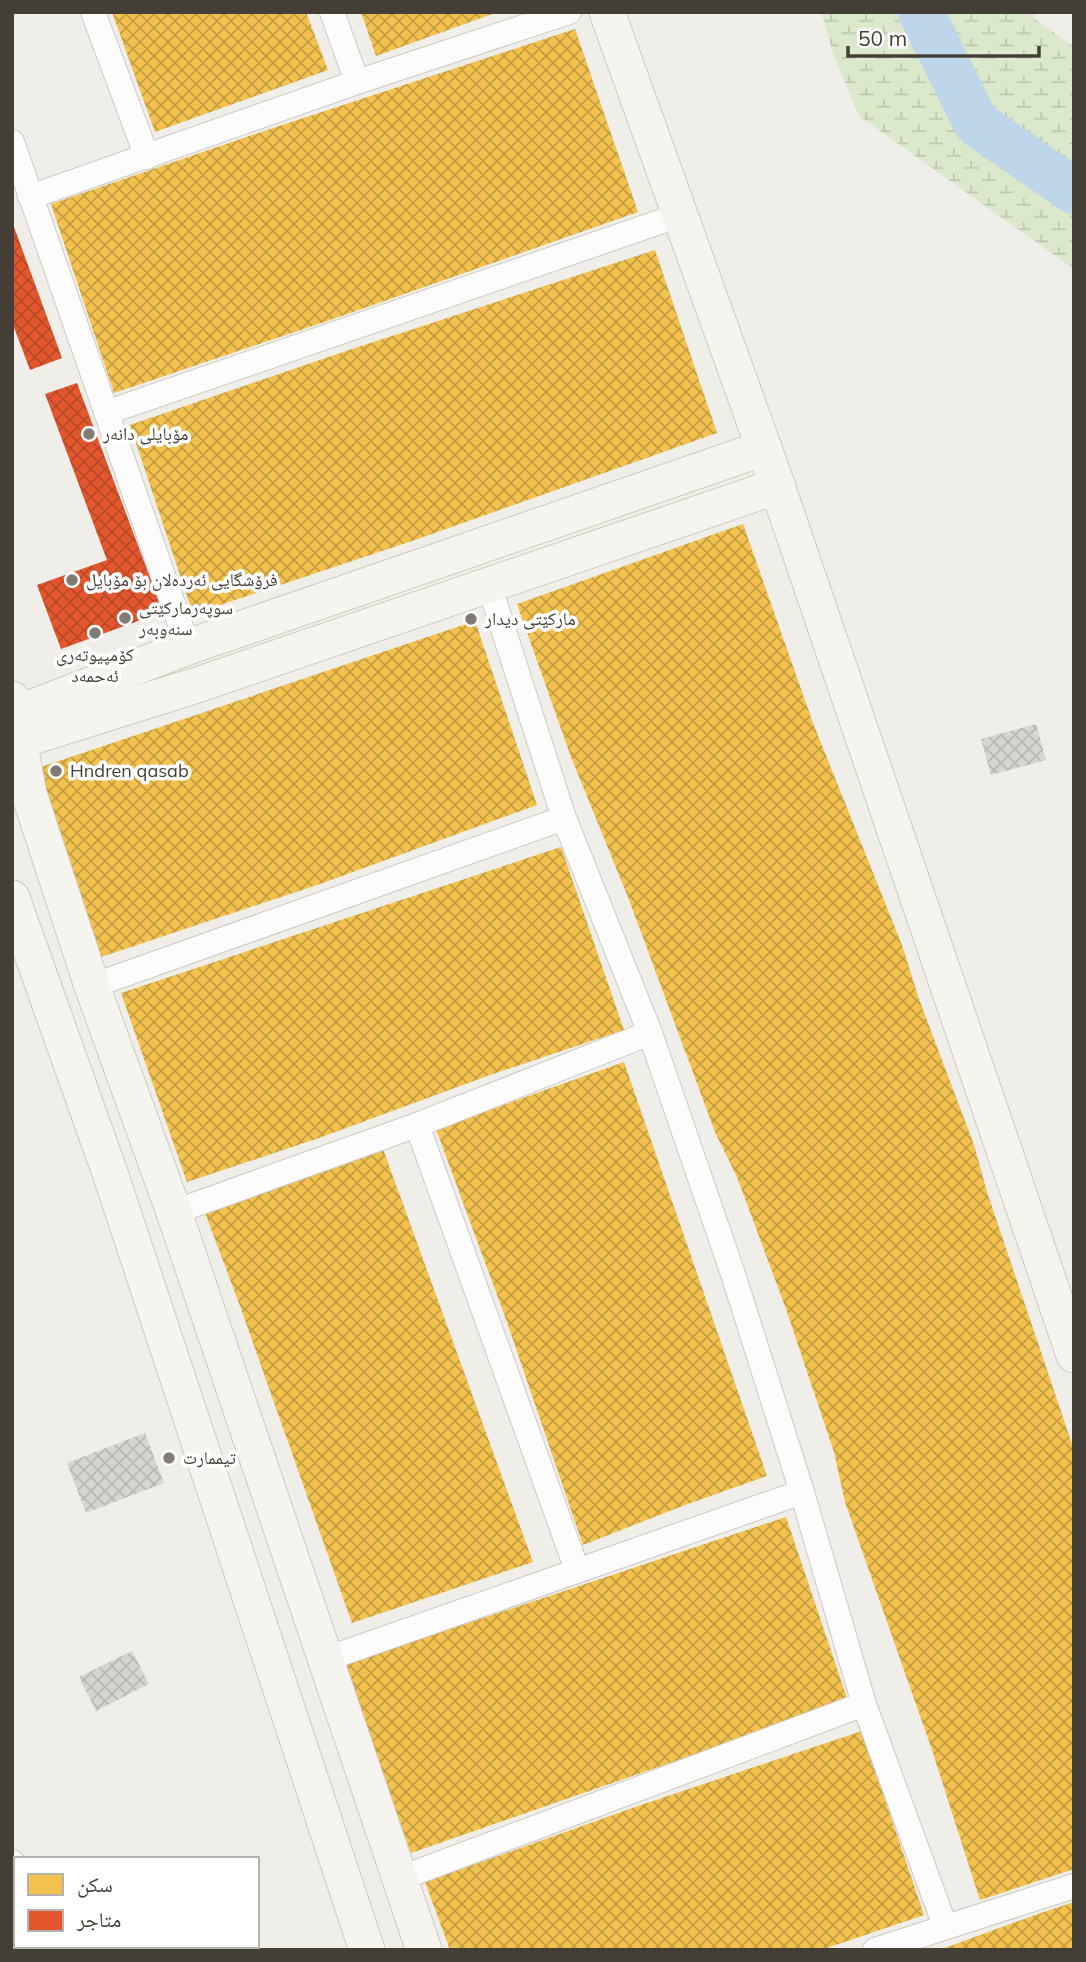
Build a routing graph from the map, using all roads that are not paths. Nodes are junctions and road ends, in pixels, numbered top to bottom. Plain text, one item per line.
1 (93, 12) edge
2 (332, 12) edge
3 (569, 12) edge
4 (607, 12) edge
5 (357, 82) junction
6 (12, 142) edge
7 (147, 157) junction
8 (30, 197) junction
9 (680, 215) junction
10 (108, 412) junction
11 (764, 448) junction
12 (778, 486) junction
13 (489, 585) junction
14 (188, 647) junction
15 (16, 727) edge
16 (564, 818) junction
17 (12, 898) edge
18 (92, 986) junction
19 (650, 1033) junction
20 (417, 1125) junction
21 (174, 1212) junction
22 (1074, 1355) edge
23 (802, 1492) junction
24 (577, 1570) junction
25 (326, 1659) junction
26 (864, 1704) junction
27 (401, 1878) junction
28 (1074, 1886) edge
29 (945, 1926) junction
30 (367, 1950) edge
31 (424, 1950) edge
32 (875, 1950) edge

1 - 7 street
2 - 5 street
3 - 5 street
4 - 9 street
5 - 7 street
6 - 8 street
7 - 8 street
8 - 10 street
9 - 10 street
9 - 11 street
10 - 14 street
11 - 12 street
11 - 14 street
12 - 13 street
12 - 22 street
13 - 15 street
13 - 16 street
14 - 15 street
15 - 18 street
16 - 18 street
16 - 19 street
17 - 30 street
18 - 21 street
19 - 20 street
19 - 23 street
20 - 21 street
20 - 24 street
21 - 25 street
23 - 24 street
23 - 26 street
24 - 25 street
25 - 27 street
26 - 27 street
26 - 29 street
27 - 31 street
28 - 29 street
29 - 32 street

